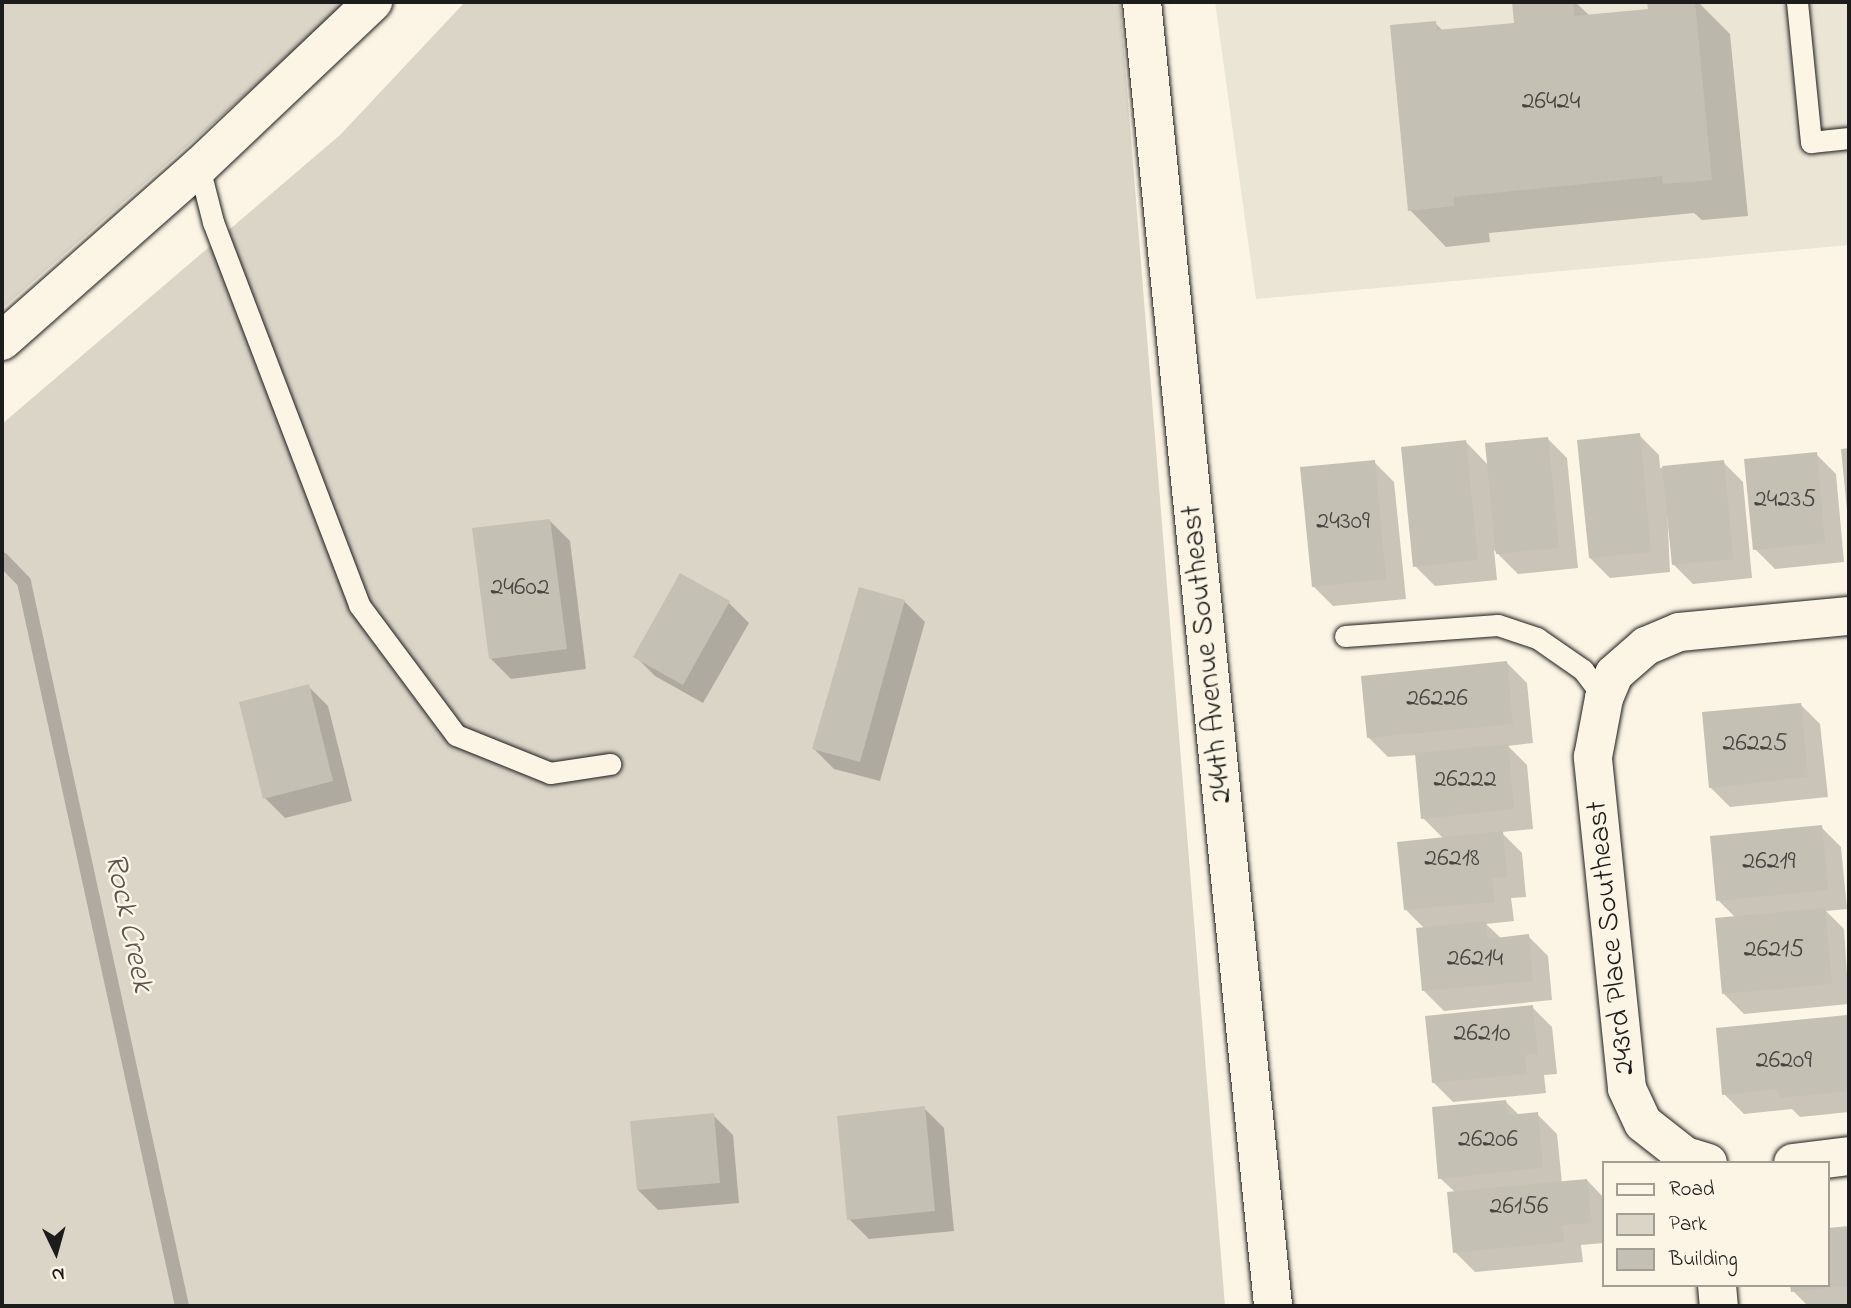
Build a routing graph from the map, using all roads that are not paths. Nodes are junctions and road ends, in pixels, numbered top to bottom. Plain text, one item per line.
1 (373, 2) edge
2 (1142, 2) edge
3 (1797, 2) edge
4 (1849, 138) edge
5 (199, 167) junction
6 (2, 341) edge
7 (1849, 616) edge
8 (1345, 636) dead end
9 (1604, 698) junction
10 (610, 764) dead end
11 (1849, 1156) edge
12 (1694, 1161) edge
13 (1809, 1161) edge
14 (1717, 1287) edge
15 (1273, 1306) edge
16 (1719, 1306) edge

1 - 5 street
2 - 15 street, 244th Avenue Southeast
3 - 4 lane
5 - 6 street
5 - 10 lane
7 - 9 street, 243rd Place Southeast
8 - 9 lane
9 - 12 street, 243rd Place Southeast
11 - 13 street
14 - 16 street

